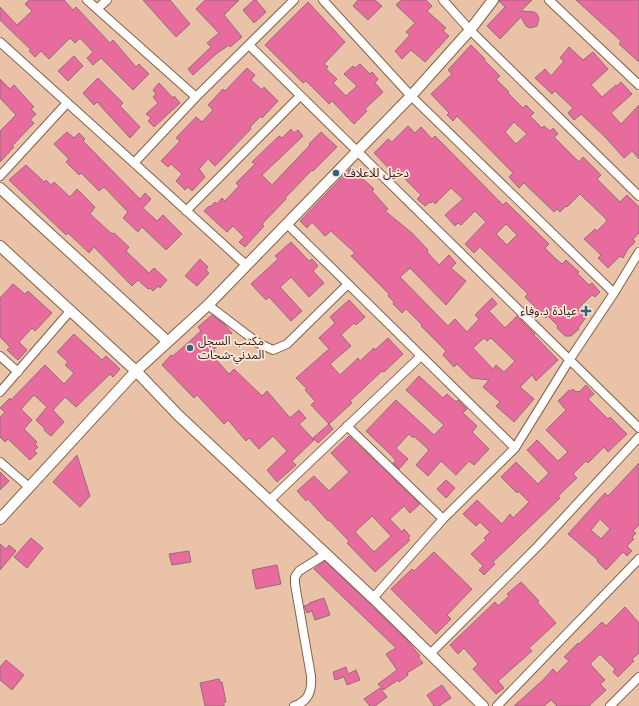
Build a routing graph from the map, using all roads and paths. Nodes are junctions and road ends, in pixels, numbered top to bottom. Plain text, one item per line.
1 (87, 0) edge
2 (107, 0) edge
3 (294, 0) edge
4 (322, 0) edge
5 (442, 0) edge
6 (493, 0) edge
7 (549, 0) edge
8 (97, 9) junction
9 (470, 30) junction
10 (0, 42) edge
11 (249, 45) junction
12 (639, 86) edge
13 (300, 96) junction
14 (411, 96) junction
15 (196, 97) junction
16 (67, 103) junction
17 (357, 151) junction
18 (134, 163) junction
19 (0, 176) edge
20 (0, 188) edge
21 (639, 196) edge
22 (186, 211) junction
23 (287, 224) junction
24 (0, 246) edge
25 (639, 252) edge
26 (246, 265) junction
27 (348, 284) junction
28 (614, 293) junction
29 (208, 305) junction
30 (71, 310) junction
31 (166, 341) junction
32 (0, 356) edge
33 (421, 356) junction
34 (570, 359) junction
35 (136, 370) junction
36 (18, 372) junction
37 (0, 392) edge
38 (347, 426) junction
39 (639, 428) edge
40 (639, 437) edge
41 (515, 448) junction
42 (0, 462) edge
43 (29, 487) junction
44 (270, 500) junction
45 (0, 519) edge
46 (443, 519) junction
47 (326, 554) junction
48 (639, 559) edge
49 (373, 598) junction
50 (430, 654) junction
51 (639, 677) edge
52 (294, 706) edge
53 (483, 706) edge
54 (497, 706) edge
55 (610, 706) edge

1 - 8 street
2 - 8 street
3 - 11 street
4 - 14 street
5 - 9 street
6 - 9 street
7 - 12 street
8 - 15 street
9 - 14 street
9 - 21 street
10 - 16 street
11 - 13 street
11 - 15 street
13 - 17 street
13 - 22 street
14 - 17 street
14 - 28 street
15 - 18 street
16 - 18 street
16 - 19 street
17 - 23 street
17 - 34 street
18 - 22 street
20 - 31 street
22 - 26 street
23 - 26 street
23 - 27 street
24 - 30 street
25 - 28 street
26 - 29 street
27 - 29 street
27 - 33 street
28 - 34 street
29 - 31 street
30 - 35 street
30 - 36 street
31 - 35 street
32 - 36 street
33 - 38 street
33 - 41 street
34 - 39 street
34 - 41 street
35 - 43 street
35 - 44 street
36 - 37 street
38 - 44 street
38 - 46 street
40 - 50 street
41 - 46 street
42 - 43 street
43 - 45 street
44 - 47 street
46 - 49 street
47 - 49 street
47 - 52 street
48 - 54 street
49 - 50 street
50 - 53 street
51 - 55 street

